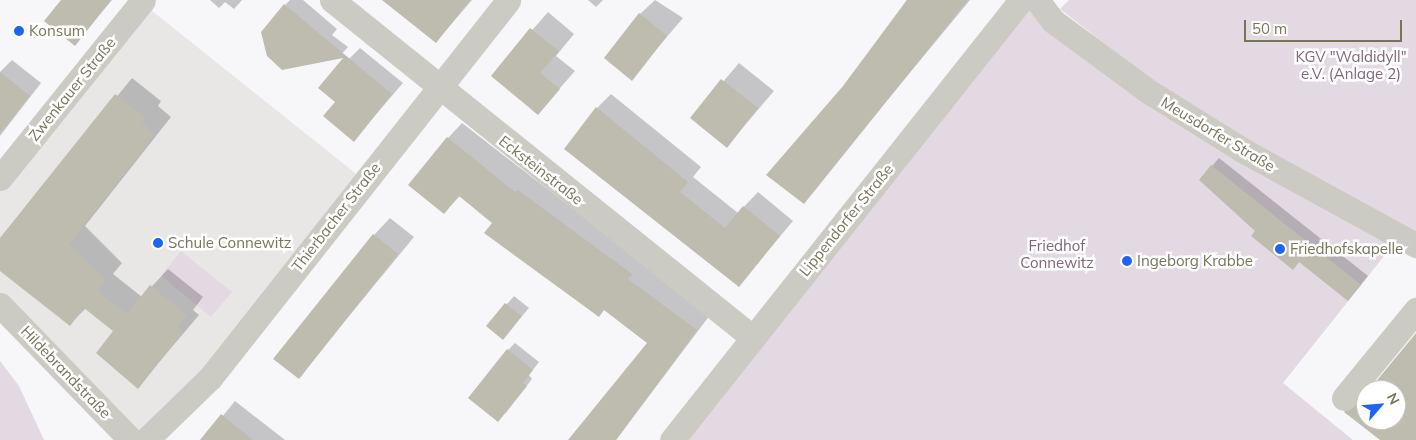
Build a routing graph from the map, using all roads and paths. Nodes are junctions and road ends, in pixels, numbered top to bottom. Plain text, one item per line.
1 (143, 0) edge
2 (332, 0) edge
3 (508, 0) edge
4 (1021, 0) edge
5 (1037, 0) edge
6 (438, 89) junction
7 (0, 178) edge
8 (1416, 245) edge
9 (0, 306) edge
10 (1416, 310) edge
11 (752, 337) junction
12 (1344, 398) dead end
13 (152, 435) edge
14 (131, 440) edge
15 (672, 440) edge

1 - 7 street, Zwenkauer Straße
2 - 6 street, Ecksteinstraße
3 - 6 street, Thierbacher Straße
4 - 11 street, Lippendorfer Straße
5 - 8 street, Meusdorfer Straße
6 - 11 street, Ecksteinstraße
6 - 13 street, Thierbacher Straße
9 - 14 street, Hildebrandstraße
10 - 12 street
11 - 15 street, Lippendorfer Straße

